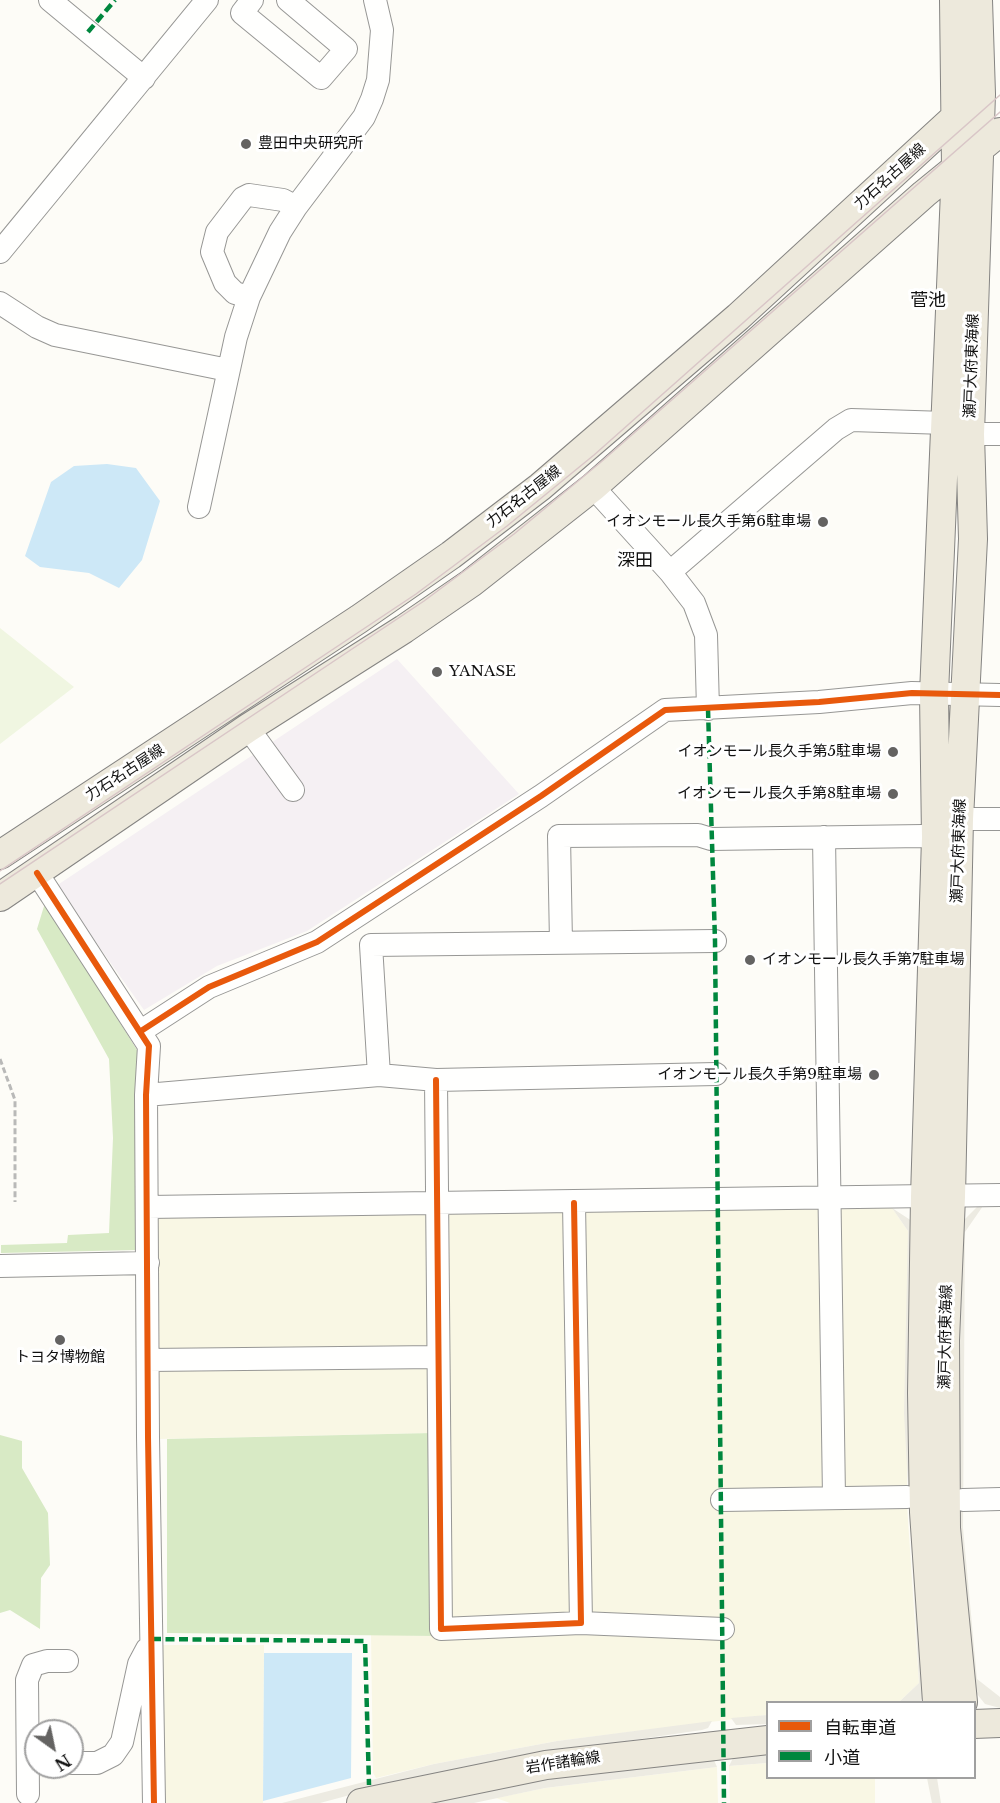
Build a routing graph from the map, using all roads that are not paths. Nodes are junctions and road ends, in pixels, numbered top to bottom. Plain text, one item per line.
1 (50, 0) edge
2 (207, 0) edge
3 (252, 0) edge
4 (288, 0) edge
5 (375, 0) edge
6 (954, 0) edge
7 (978, 0) edge
8 (144, 78) junction
9 (991, 85) edge
10 (955, 117) junction
11 (1000, 132) edge
12 (979, 151) junction
13 (956, 167) junction
14 (296, 207) junction
15 (0, 252) edge
16 (249, 297) junction
17 (0, 303) edge
18 (228, 370) junction
19 (958, 428) junction
20 (1000, 434) edge
21 (593, 487) junction
22 (199, 507) dead end
23 (670, 572) junction
24 (934, 694) junction
25 (1000, 695) edge
26 (964, 696) junction
27 (708, 709) junction
28 (248, 728) junction
29 (293, 790) dead end
30 (959, 819) junction
31 (1000, 819) edge
32 (824, 837) junction
33 (936, 838) junction
34 (0, 855) edge
35 (37, 873) junction
36 (0, 897) edge
37 (715, 941) dead end
38 (561, 943) junction
39 (141, 1031) junction
40 (716, 1074) dead end
41 (380, 1075) junction
42 (436, 1080) junction
43 (146, 1095) junction
44 (1000, 1195) edge
45 (830, 1197) junction
46 (938, 1197) junction
47 (435, 1202) junction
48 (574, 1203) junction
49 (148, 1208) junction
50 (148, 1263) junction
51 (0, 1266) edge
52 (437, 1357) junction
53 (148, 1360) junction
54 (834, 1497) junction
55 (907, 1497) dead end
56 (1000, 1499) edge
57 (722, 1500) dead end
58 (963, 1500) dead end
59 (581, 1623) junction
60 (723, 1629) dead end
61 (152, 1639) junction
62 (67, 1661) dead end
63 (938, 1701) edge
64 (963, 1701) edge
65 (29, 1719) edge
66 (1000, 1723) edge
67 (976, 1724) edge
68 (766, 1740) edge
69 (84, 1763) edge
70 (30, 1779) edge
71 (28, 1794) dead end
72 (154, 1803) edge
73 (360, 1803) edge

1 - 8 street
2 - 8 street
3 - 4 street
5 - 14 street
6 - 10 main road, 瀬戸大府東海線
7 - 9 main road, 瀬戸大府東海線
8 - 15 street
9 - 10 main road, 力石名古屋線
9 - 12 main road, 瀬戸大府東海線
10 - 13 main road, 瀬戸大府東海線
10 - 34 main road, 力石名古屋線
11 - 12 main road
12 - 13 main road
12 - 19 main road, 瀬戸大府東海線
13 - 19 main road, 瀬戸大府東海線
13 - 21 main road
14 - 16 street
14 - 16 street
16 - 18 street
17 - 18 street
18 - 22 street
19 - 20 street
19 - 23 street
19 - 24 main road, 瀬戸大府東海線
19 - 26 main road, 瀬戸大府東海線
21 - 23 street
21 - 28 main road
23 - 27 street
24 - 26 street
24 - 27 street
24 - 33 main road, 瀬戸大府東海線
25 - 26 street
26 - 30 main road, 瀬戸大府東海線
27 - 39 street
28 - 29 street
28 - 35 main road
30 - 31 street
30 - 46 main road, 瀬戸大府東海線
32 - 33 street
32 - 38 street
32 - 45 street
33 - 46 main road, 瀬戸大府東海線
35 - 36 main road
35 - 39 street
37 - 38 street
38 - 41 street
39 - 43 street
40 - 42 street
41 - 42 street
41 - 43 street
42 - 47 street
43 - 49 street
44 - 46 street
45 - 46 street
45 - 48 street
45 - 54 street
46 - 63 main road, 瀬戸大府東海線
46 - 64 main road, 瀬戸大府東海線
47 - 48 street
47 - 49 street
47 - 52 street
48 - 59 street
49 - 50 street
50 - 51 street
50 - 53 street
52 - 53 street
52 - 59 street
53 - 61 street
54 - 55 street
54 - 57 street
56 - 58 street
59 - 60 street
61 - 69 street
61 - 72 street
62 - 65 street
66 - 67 main road
68 - 73 main road, 岩作諸輪線
70 - 71 street

